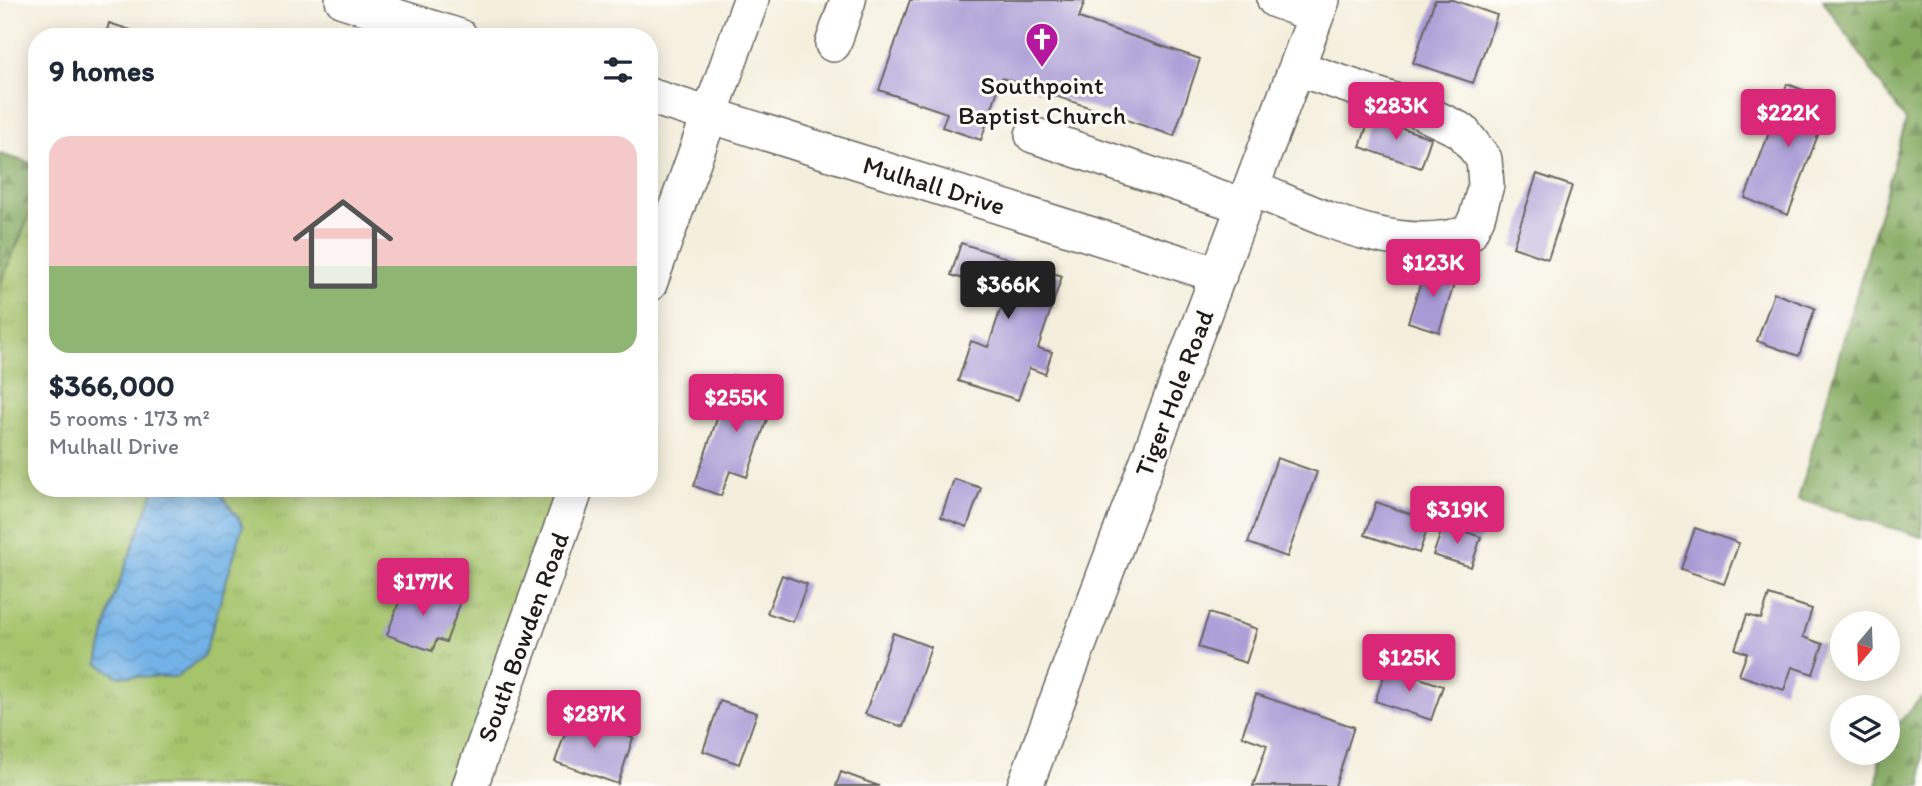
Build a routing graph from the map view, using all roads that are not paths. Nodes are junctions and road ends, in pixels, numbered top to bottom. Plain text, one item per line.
1 (343, 0) edge
2 (751, 0) edge
3 (848, 0) edge
4 (1275, 0) edge
5 (1319, 8) edge
6 (393, 27) edge
7 (833, 44) dead end
8 (1297, 68) junction
9 (658, 99) edge
10 (709, 115) junction
11 (1033, 135) dead end
12 (1248, 197) junction
13 (658, 259) edge
14 (1219, 275) junction
15 (573, 497) edge
16 (470, 786) edge
17 (1025, 786) edge

1 - 6 street
2 - 10 street
3 - 7 street
4 - 5 street
5 - 8 street, Tiger Hole Road
8 - 12 street, Tiger Hole Road
8 - 12 street
9 - 10 street, Mulhall Drive
10 - 13 street
10 - 14 street, Mulhall Drive
11 - 12 street
12 - 14 street, Tiger Hole Road
14 - 17 street, Tiger Hole Road
15 - 16 street, South Bowden Road

